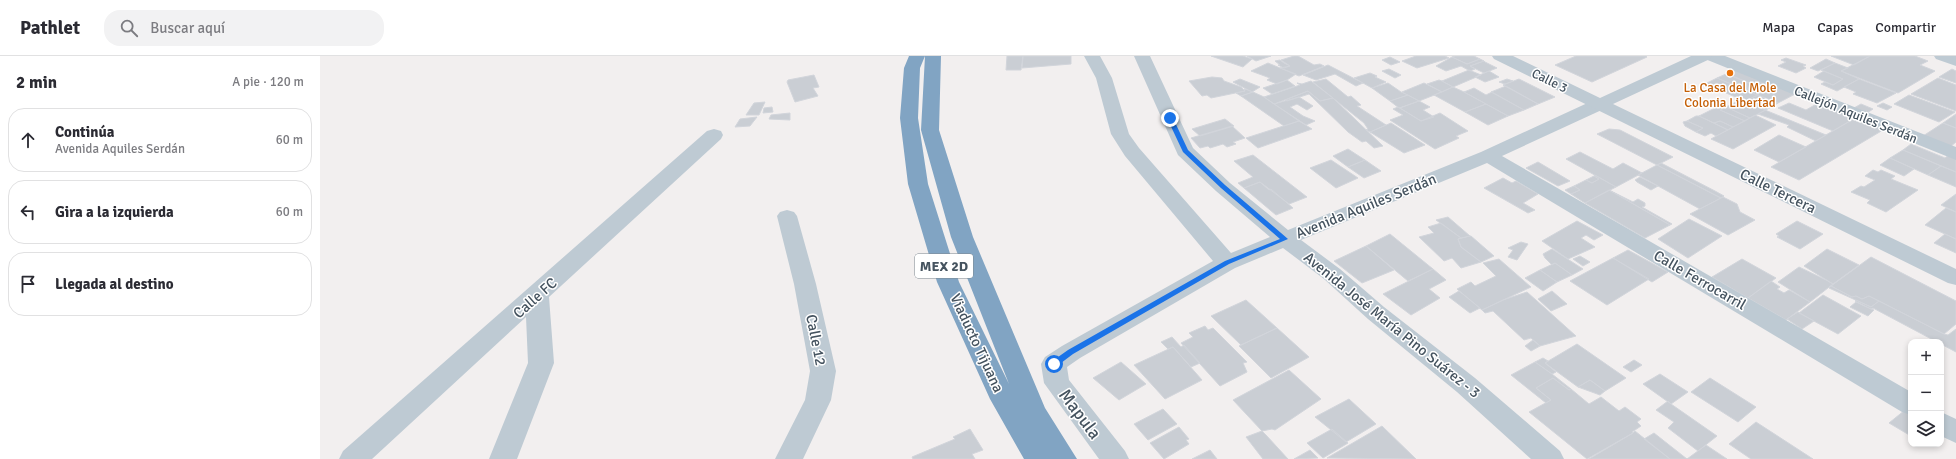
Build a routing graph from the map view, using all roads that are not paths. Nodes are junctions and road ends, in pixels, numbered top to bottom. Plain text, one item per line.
1 (917, 56) edge
2 (934, 56) edge
3 (1092, 56) edge
4 (1142, 56) edge
5 (1500, 56) edge
6 (1704, 56) edge
7 (1711, 56) edge
8 (1942, 56) edge
9 (1956, 61) edge
10 (1600, 104) junction
11 (714, 135) dead end
12 (1956, 154) edge
13 (1488, 156) junction
14 (787, 216) dead end
15 (1285, 239) junction
16 (1227, 262) junction
17 (1956, 278) edge
18 (537, 296) junction
19 (1054, 364) joint
20 (1908, 403) edge
21 (1944, 425) edge
22 (1956, 432) edge
23 (353, 459) edge
24 (503, 459) edge
25 (789, 459) edge
26 (1039, 459) edge
27 (1063, 459) edge
28 (1115, 459) edge
29 (1550, 459) edge

1 - 26 highway, Viaducto Tijuana / MEX 2D
2 - 27 highway, Viaducto Tijuana / MEX 2D
3 - 16 street
4 - 15 street, Avenida José María Pino Suárez - 3
5 - 10 street, Calle 3
6 - 10 street, Avenida Aquiles Serdán
7 - 12 street, Callejón Aquiles Serdán
8 - 9 street
10 - 13 street, Avenida Aquiles Serdán
10 - 17 street, Calle Tercera
11 - 18 street, Calle FC
13 - 15 street, Avenida Aquiles Serdán
13 - 20 street, Calle Ferrocarril
14 - 25 street, Calle 12
15 - 16 street, Avenida Aquiles Serdán
15 - 29 street, Avenida José María Pino Suárez - 3
16 - 19 street, Avenida Aquiles Serdán
18 - 23 street, Calle FC
18 - 24 street
19 - 28 street, Mapula
21 - 22 street

